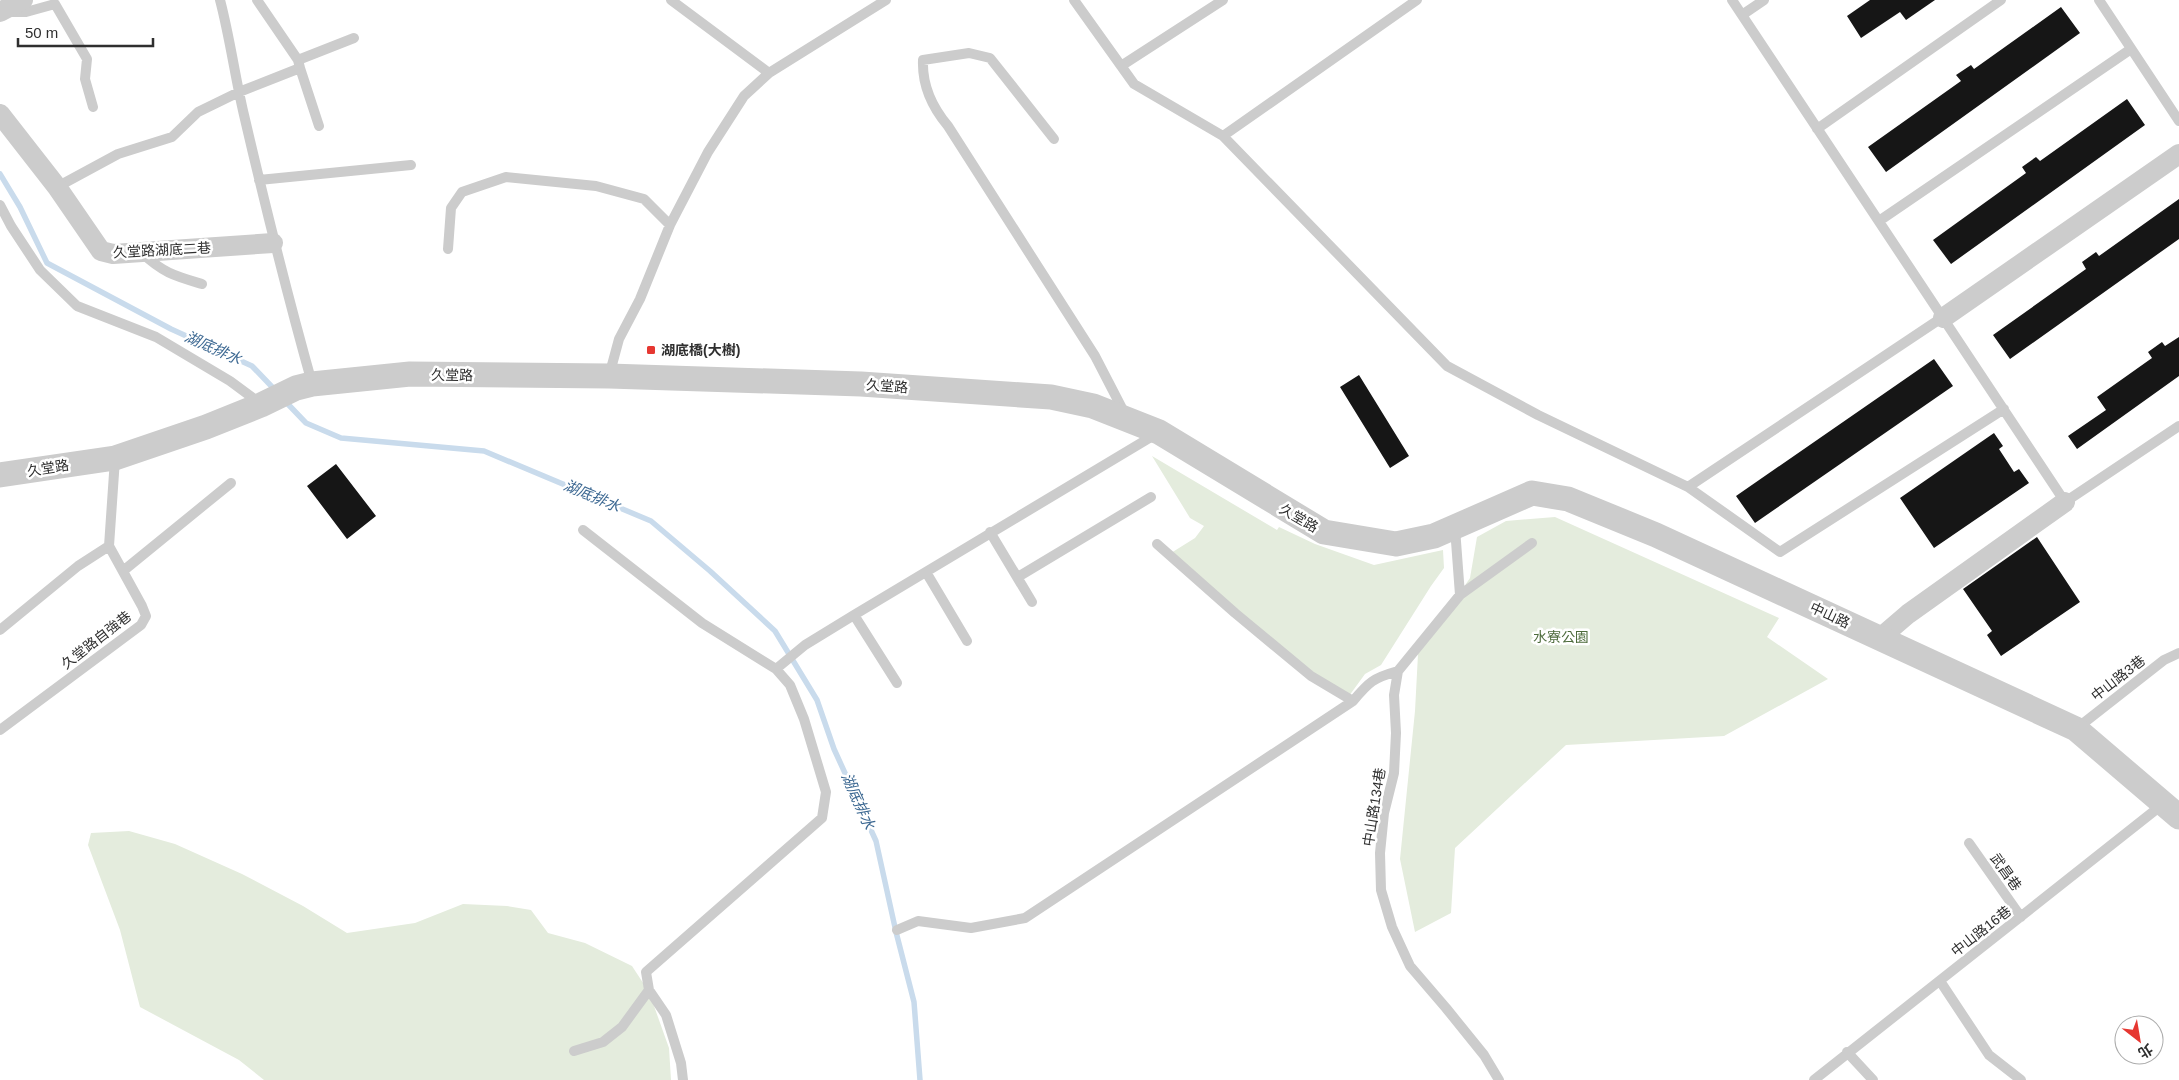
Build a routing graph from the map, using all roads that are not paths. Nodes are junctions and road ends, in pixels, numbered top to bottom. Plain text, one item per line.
1 (23, 0) edge
2 (220, 0) edge
3 (257, 0) edge
4 (671, 0) edge
5 (886, 0) edge
6 (1074, 0) edge
7 (1223, 0) edge
8 (1418, 0) edge
9 (1732, 0) edge
10 (1764, 0) edge
11 (2001, 0) edge
12 (2099, 0) edge
13 (0, 12) edge
14 (1742, 15) junction
15 (354, 38) dead end
16 (2131, 49) junction
17 (299, 64) junction
18 (1121, 66) junction
19 (769, 73) junction
20 (239, 92) junction
21 (93, 107) dead end
22 (0, 114) edge
23 (2179, 121) edge
24 (319, 126) dead end
25 (1818, 129) junction
26 (1223, 136) junction
27 (1054, 139) dead end
28 (2179, 154) edge
29 (410, 165) dead end
30 (259, 180) junction
31 (58, 187) junction
32 (0, 205) edge
33 (1879, 221) junction
34 (670, 225) junction
35 (274, 243) junction
36 (448, 249) dead end
37 (142, 252) junction
38 (202, 284) dead end
39 (1943, 317) junction
40 (609, 376) junction
41 (304, 386) junction
42 (264, 404) junction
43 (2004, 410) junction
44 (1128, 419) junction
45 (2179, 426) edge
46 (1158, 432) junction
47 (115, 458) junction
48 (0, 475) edge
49 (231, 484) dead end
50 (1688, 487) junction
51 (1151, 497) dead end
52 (2066, 502) junction
53 (1455, 525) junction
54 (583, 530) dead end
55 (990, 532) junction
56 (1532, 543) dead end
57 (1157, 544) dead end
58 (109, 546) junction
59 (123, 571) junction
60 (926, 572) junction
61 (1018, 577) junction
62 (1460, 595) junction
63 (1032, 602) dead end
64 (854, 615) junction
65 (2, 624) edge
66 (1880, 638) junction
67 (967, 641) dead end
68 (2179, 653) edge
69 (776, 669) junction
70 (1398, 671) junction
71 (897, 683) dead end
72 (1353, 701) junction
73 (2076, 729) junction
74 (0, 730) edge
75 (2171, 810) edge
76 (1969, 843) dead end
77 (2021, 917) junction
78 (897, 930) dead end
79 (1940, 981) junction
80 (649, 990) junction
81 (574, 1051) dead end
82 (1847, 1052) junction
83 (683, 1080) edge
84 (1499, 1080) edge
85 (1814, 1080) edge
86 (1873, 1080) edge
87 (2021, 1080) edge

1 - 13 street
2 - 20 lane
3 - 17 lane
4 - 19 lane
5 - 19 lane
6 - 18 lane
7 - 18 lane
8 - 26 lane
9 - 14 lane
10 - 14 lane
11 - 25 lane
12 - 16 lane
13 - 21 lane
14 - 25 lane
15 - 17 lane
16 - 23 lane
16 - 33 lane
17 - 20 lane
17 - 24 lane
18 - 26 lane
19 - 34 lane
20 - 30 lane
20 - 31 lane
22 - 31 street, 久堂路湖底二巷
25 - 33 lane
26 - 50 lane
27 - 44 lane
28 - 39 street
29 - 30 lane
30 - 35 lane
31 - 37 street, 久堂路湖底二巷
32 - 42 lane
33 - 39 lane
34 - 36 lane
34 - 40 lane
35 - 37 street, 久堂路湖底二巷
35 - 41 lane
37 - 38 lane
39 - 43 lane
39 - 50 lane
40 - 41 street, 久堂路
40 - 44 street, 久堂路
41 - 42 street, 久堂路
42 - 47 street, 久堂路
43 - 50 lane
43 - 52 lane
44 - 46 street, 久堂路
45 - 52 lane
46 - 53 street, 久堂路
46 - 55 lane
47 - 48 street, 久堂路
47 - 58 lane
49 - 59 lane
51 - 61 lane
52 - 66 street
53 - 62 lane
53 - 66 street, 中山路
54 - 69 lane
55 - 60 lane
55 - 61 lane
56 - 62 lane
57 - 72 lane
58 - 59 lane, 久堂路自強巷
58 - 65 lane
59 - 74 lane, 久堂路自強巷
60 - 64 lane
60 - 67 lane
61 - 63 lane
62 - 70 lane
64 - 69 lane
64 - 71 lane
66 - 73 street, 中山路
68 - 73 lane, 中山路3巷
69 - 80 lane
70 - 72 lane
70 - 84 lane, 中山路134巷
72 - 78 lane
73 - 75 street, 中山路
75 - 77 lane, 中山路16巷
76 - 77 lane, 武昌巷
77 - 79 lane, 中山路16巷
79 - 82 lane, 中山路16巷
79 - 87 lane
80 - 81 lane
80 - 83 lane
82 - 85 lane, 中山路16巷
82 - 86 lane

